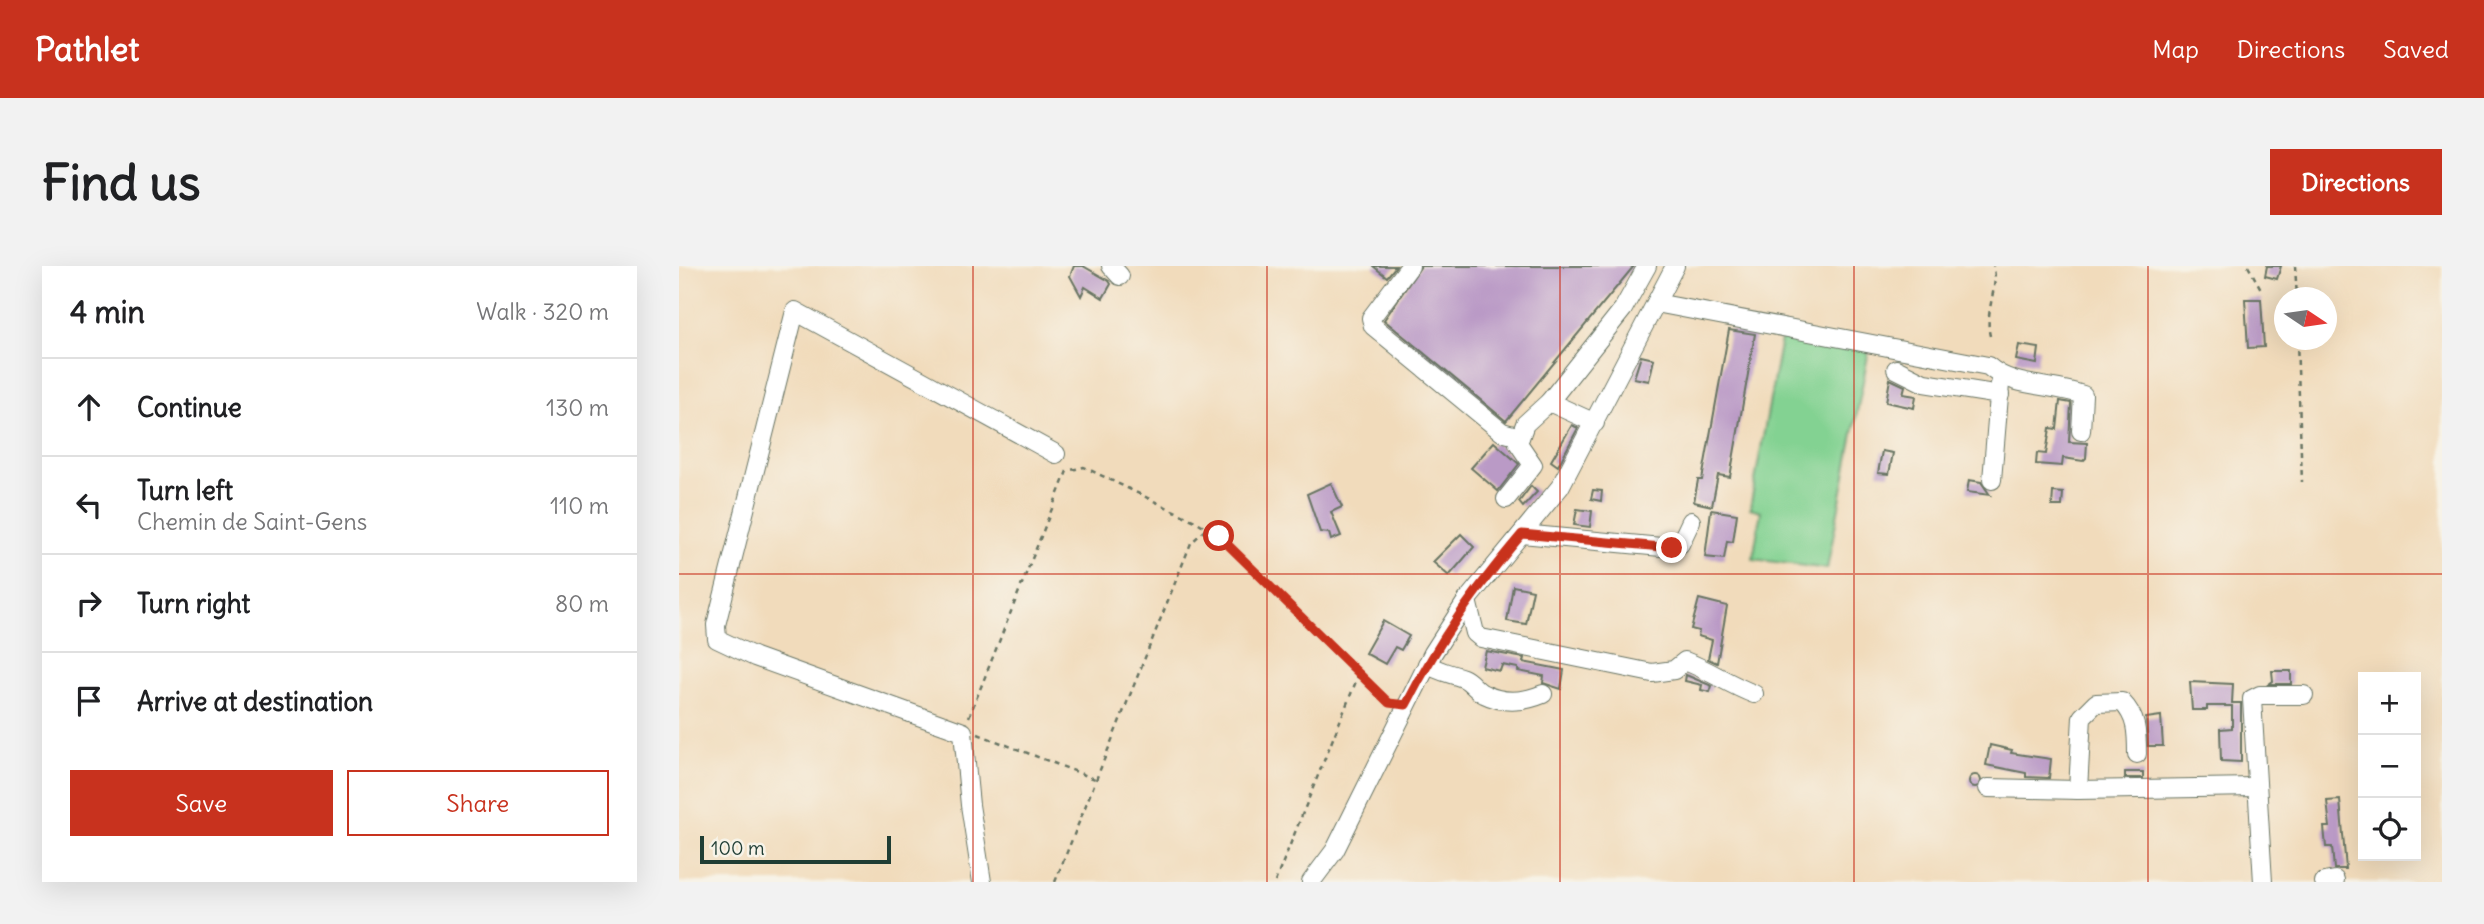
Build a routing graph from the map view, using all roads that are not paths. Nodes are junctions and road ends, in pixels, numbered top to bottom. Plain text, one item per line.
1 (1410, 266) edge
2 (1647, 266) edge
3 (1675, 266) edge
4 (1656, 303) junction
5 (1896, 369) dead end
6 (2000, 386) junction
7 (1549, 402) junction
8 (1595, 423) junction
9 (2081, 431) dead end
10 (1520, 436) junction
11 (1056, 454) dead end
12 (1992, 481) dead end
13 (1506, 499) dead end
14 (1691, 521) dead end
15 (1522, 534) junction
16 (1467, 600) junction
17 (1427, 664) junction
18 (1543, 694) dead end
19 (1754, 694) dead end
20 (2304, 695) dead end
21 (2137, 754) dead end
22 (2256, 787) junction
23 (1988, 788) dead end
24 (2078, 790) junction
25 (982, 882) edge
26 (1311, 882) edge
27 (2263, 882) edge

1 - 10 street
2 - 7 street
3 - 4 street
4 - 6 street
4 - 8 street
5 - 6 street
6 - 9 street
6 - 12 street
7 - 8 street
7 - 10 street
8 - 15 street
10 - 13 street
11 - 25 street
14 - 15 street
15 - 16 street
16 - 17 street
16 - 19 street
17 - 18 street
17 - 26 street
20 - 22 street
21 - 24 street
22 - 24 street
22 - 27 street
23 - 24 street

